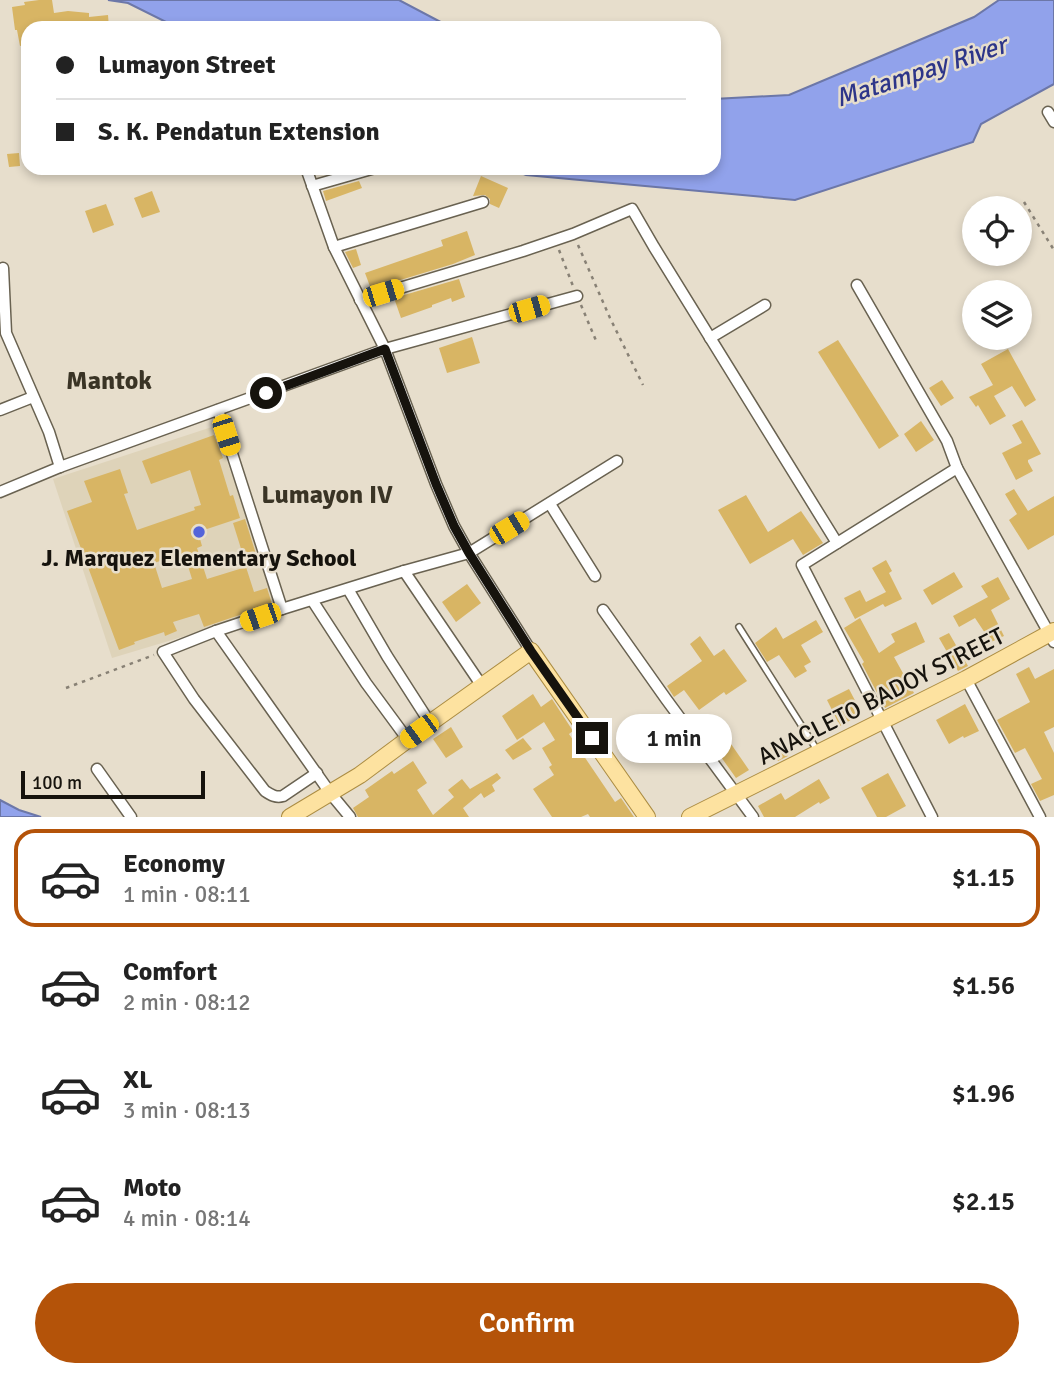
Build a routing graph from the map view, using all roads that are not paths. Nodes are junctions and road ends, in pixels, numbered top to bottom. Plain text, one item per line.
1 (308, 175) edge
2 (350, 175) edge
3 (312, 186) junction
4 (483, 202) dead end
5 (334, 247) junction
6 (2, 268) dead end
7 (856, 285) dead end
8 (577, 296) dead end
9 (360, 300) junction
10 (765, 305) dead end
11 (710, 338) junction
12 (385, 349) junction
13 (33, 397) junction
14 (0, 410) edge
15 (218, 410) junction
16 (617, 461) dead end
17 (60, 467) junction
18 (957, 468) junction
19 (0, 492) edge
20 (550, 504) junction
21 (837, 543) junction
22 (469, 553) junction
23 (404, 571) junction
24 (595, 576) dead end
25 (348, 589) junction
26 (312, 600) junction
27 (282, 609) junction
28 (603, 610) dead end
29 (739, 627) dead end
30 (216, 631) junction
31 (1053, 636) edge
32 (531, 651) junction
33 (966, 679) junction
34 (482, 686) junction
35 (882, 721) junction
36 (430, 723) junction
37 (408, 740) junction
38 (819, 753) junction
39 (97, 769) dead end
40 (317, 773) junction
41 (331, 794) junction
42 (737, 794) junction
43 (131, 817) edge
44 (290, 817) edge
45 (350, 817) edge
46 (647, 817) edge
47 (690, 817) edge
48 (753, 817) edge
49 (932, 817) edge
50 (1040, 817) edge

1 - 3 street
2 - 3 street
3 - 5 street
4 - 5 street
5 - 9 street
6 - 13 street
7 - 18 street
8 - 12 street
9 - 11 street
9 - 12 street
10 - 11 street
11 - 21 street
12 - 15 street
12 - 22 street
13 - 14 street
13 - 17 street
15 - 17 street
15 - 27 street
16 - 20 street
17 - 19 street
18 - 21 street
18 - 31 street
20 - 22 street
20 - 24 street
21 - 35 street
22 - 23 street
22 - 32 street
23 - 25 street
23 - 34 street
25 - 26 street
25 - 36 street
26 - 27 street
26 - 37 street
27 - 30 street
28 - 42 street
29 - 38 lane
30 - 40 street
30 - 40 street
31 - 33 main road, ANACLETO BADOY STREET
32 - 34 main road
32 - 46 main road
33 - 35 main road, ANACLETO BADOY STREET
33 - 50 street
34 - 36 main road
35 - 38 main road, ANACLETO BADOY STREET
35 - 49 street
36 - 37 main road
37 - 41 main road
38 - 42 main road, ANACLETO BADOY STREET
39 - 43 street
40 - 41 street
41 - 44 main road
41 - 45 street
42 - 47 main road, ANACLETO BADOY STREET
42 - 48 street

